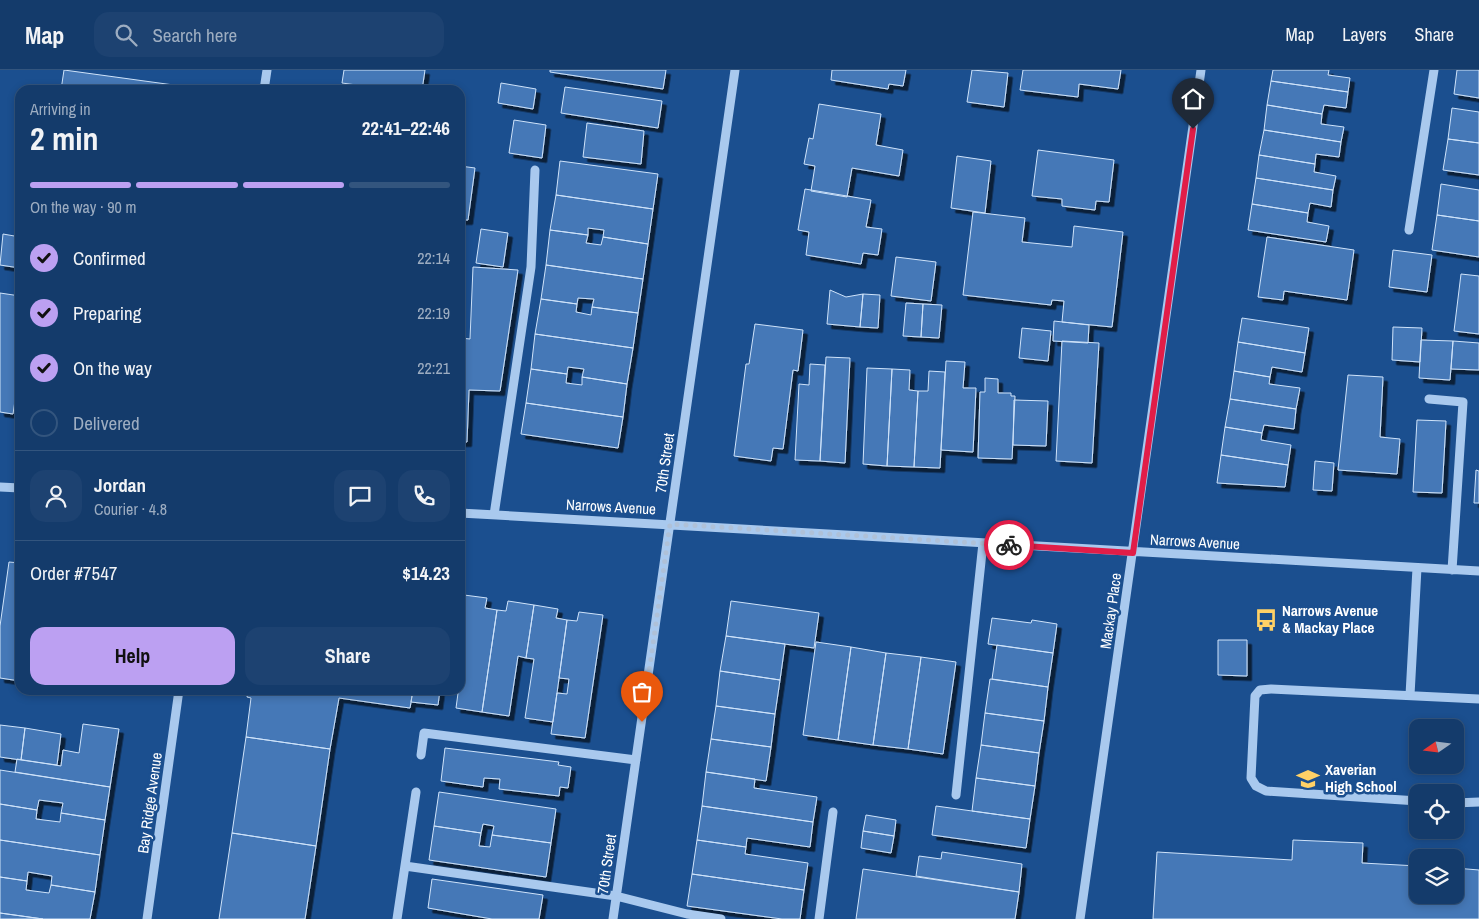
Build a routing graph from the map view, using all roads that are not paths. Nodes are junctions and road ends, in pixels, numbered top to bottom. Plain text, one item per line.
1 (267, 70) edge
2 (735, 70) edge
3 (1201, 70) edge
4 (1434, 70) edge
5 (265, 85) edge
6 (535, 170) dead end
7 (1409, 230) dead end
8 (1429, 399) dead end
9 (0, 488) edge
10 (15, 488) edge
11 (465, 512) edge
12 (494, 515) junction
13 (670, 524) junction
14 (982, 544) junction
15 (1133, 553) junction
16 (1417, 568) junction
17 (1452, 570) junction
18 (1479, 571) edge
19 (178, 695) edge
20 (1410, 695) junction
21 (1479, 699) edge
22 (421, 755) dead end
23 (636, 760) junction
24 (416, 792) dead end
25 (956, 795) dead end
26 (1409, 800) edge
27 (1479, 802) edge
28 (1464, 803) edge
29 (833, 812) dead end
30 (405, 866) junction
31 (616, 896) junction
32 (147, 919) edge
33 (398, 919) edge
34 (613, 919) edge
35 (721, 919) edge
36 (819, 919) edge
37 (1080, 919) edge

1 - 5 street
2 - 13 street, 70th Street
3 - 15 street, Mackay Place
4 - 7 street
6 - 12 street
8 - 17 street
9 - 10 street
11 - 12 street, Narrows Avenue
12 - 13 street, Narrows Avenue
13 - 14 street, Narrows Avenue
13 - 23 street, 70th Street
14 - 15 street, Narrows Avenue
14 - 25 street
15 - 16 street, Narrows Avenue
15 - 37 street, Mackay Place
16 - 17 street, Narrows Avenue
16 - 20 street
17 - 18 street, Narrows Avenue
19 - 32 street, Bay Ridge Avenue
20 - 21 street
20 - 26 street
22 - 23 street
23 - 31 street, 70th Street
24 - 30 street
27 - 28 street
29 - 36 street
30 - 31 street
30 - 33 street
31 - 34 street, 70th Street
31 - 35 street

